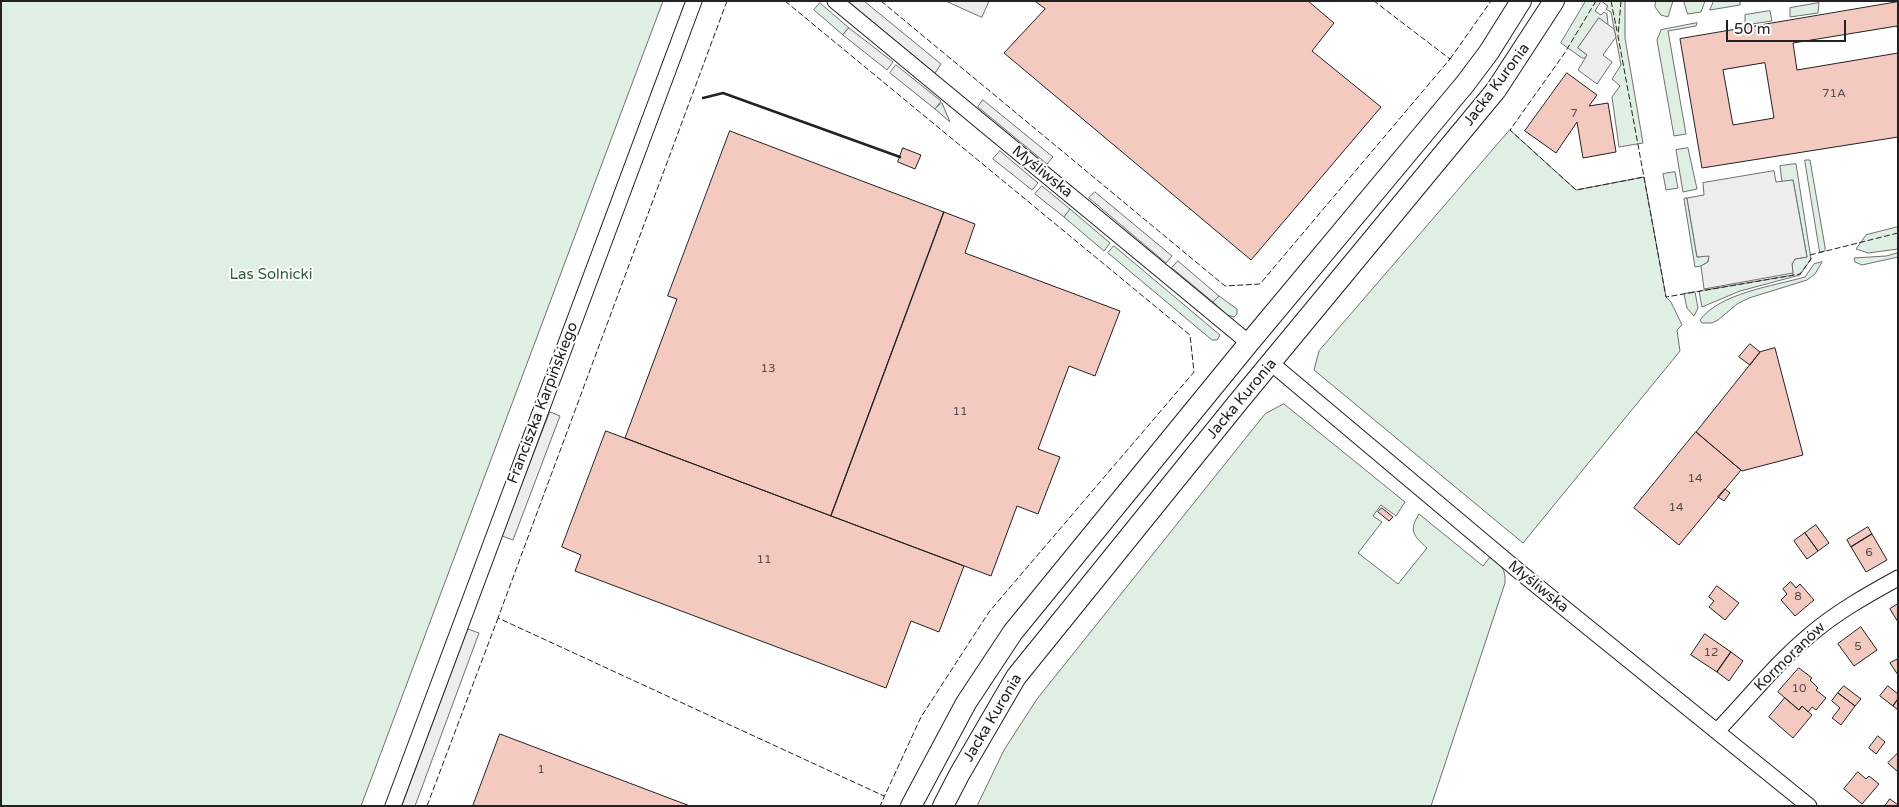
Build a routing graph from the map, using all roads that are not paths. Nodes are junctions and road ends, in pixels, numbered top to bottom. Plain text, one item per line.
1 (694, 1) edge
2 (835, 1) edge
3 (1522, 1) edge
4 (1554, 1) edge
5 (1249, 343) junction
6 (1271, 363) junction
7 (1898, 578) edge
8 (1717, 731) junction
9 (393, 806) edge
10 (911, 806) edge
11 (944, 806) edge
12 (1809, 806) edge

1 - 9 street, Franciszka Karpińskiego
2 - 5 street, Myśliwska
3 - 5 main road, Jacka Kuronia
4 - 6 main road, Jacka Kuronia
5 - 6 main road
5 - 10 main road, Jacka Kuronia
6 - 8 street, Myśliwska
6 - 11 main road, Jacka Kuronia
7 - 8 street, Kormoranów
8 - 12 street, Myśliwska

